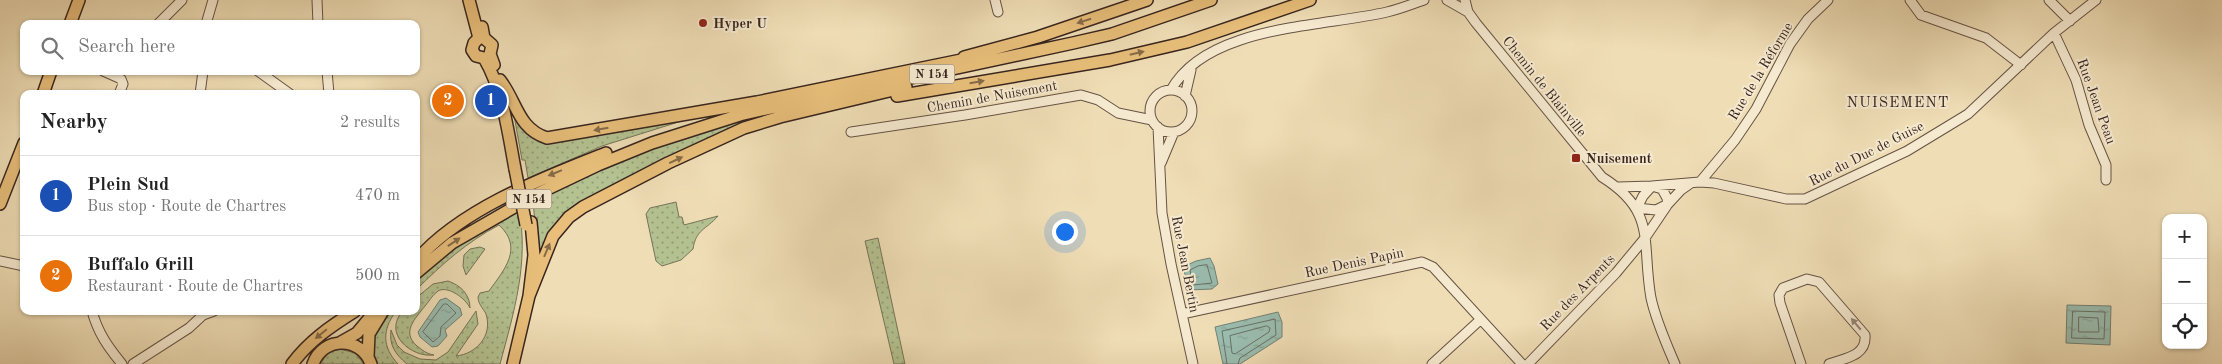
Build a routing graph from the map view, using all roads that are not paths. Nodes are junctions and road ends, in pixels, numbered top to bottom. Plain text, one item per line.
1 (79, 0) edge
2 (182, 0) edge
3 (213, 0) edge
4 (317, 0) edge
5 (469, 0) edge
6 (475, 0) edge
7 (995, 0) edge
8 (1147, 0) edge
9 (1196, 0) edge
10 (1210, 0) edge
11 (1219, 0) edge
12 (1310, 0) edge
13 (1424, 0) edge
14 (1447, 0) edge
15 (1465, 0) edge
16 (1828, 0) edge
17 (1910, 0) edge
18 (2048, 0) edge
19 (2096, 0) edge
20 (1406, 3) edge
21 (998, 12) dead end
22 (1468, 12) junction
23 (72, 20) edge
24 (162, 20) edge
25 (207, 20) edge
26 (318, 20) edge
27 (2070, 21) junction
28 (2054, 33) junction
29 (481, 38) junction
30 (487, 56) junction
31 (940, 64) junction
32 (2021, 65) junction
33 (1192, 67) junction
34 (50, 75) edge
35 (112, 75) edge
36 (201, 75) edge
37 (264, 75) edge
38 (327, 75) edge
39 (500, 80) junction
40 (44, 90) edge
41 (121, 90) edge
42 (200, 90) edge
43 (284, 90) edge
44 (329, 90) edge
45 (1171, 90) junction
46 (1185, 96) junction
47 (757, 102) junction
48 (1150, 108) junction
49 (1133, 115) junction
50 (1155, 124) junction
51 (851, 132) dead end
52 (1174, 132) junction
53 (725, 137) junction
54 (20, 153) edge
55 (518, 167) junction
56 (1160, 168) junction
57 (2106, 180) dead end
58 (1695, 182) junction
59 (1652, 186) junction
60 (1618, 187) junction
61 (0, 204) edge
62 (1668, 204) junction
63 (1637, 208) junction
64 (528, 224) junction
65 (1645, 238) junction
66 (420, 255) edge
67 (0, 261) edge
68 (20, 265) edge
69 (420, 270) edge
70 (529, 296) junction
71 (1182, 314) junction
72 (93, 315) edge
73 (200, 315) edge
74 (349, 315) edge
75 (372, 315) edge
76 (381, 315) edge
77 (1480, 320) junction
78 (342, 342) junction
79 (369, 361) edge
80 (122, 364) edge
81 (133, 364) edge
82 (292, 364) edge
83 (314, 364) edge
84 (506, 364) edge
85 (512, 364) edge
86 (1193, 364) edge
87 (1432, 364) edge
88 (1522, 364) edge
89 (1528, 364) edge
90 (1675, 364) edge
91 (1801, 364) edge
92 (1829, 364) edge

1 - 23 main road
2 - 24 street
3 - 25 street
4 - 26 street
5 - 29 main road
6 - 29 main road
7 - 21 street
8 -> 31 main road
9 - 31 main road, N 154
69 -> 10 main road, N 154
11 - 53 main road
53 -> 12 main road
13 - 20 street
14 - 22 street, Chemin de Blainville
15 - 22 street, Chemin de Blainville
16 - 58 street, Rue de la Réforme
17 - 32 street
18 - 27 street
19 - 27 street, Rue du Duc de Guise
20 - 33 street
22 - 60 street, Chemin de Blainville
27 - 28 street, Rue du Duc de Guise
28 - 32 street, Rue du Duc de Guise
28 - 57 street, Rue Jean Peau
29 - 30 main road
29 - 30 main road
30 - 39 main road
30 - 55 main road
31 - 47 main road, N 154
32 - 58 street, Rue du Duc de Guise
33 - 45 street
33 - 46 street
34 - 40 main road
35 - 41 street
36 - 42 street
37 - 43 street
38 - 44 street
47 -> 39 main road
39 - 55 main road
45 - 46 street
45 - 48 street
46 - 52 street
47 -> 66 main road, N 154
48 - 49 street
48 - 50 street
49 - 50 street, Chemin de Nuisement
49 - 51 street, Chemin de Nuisement
50 - 52 street
50 - 56 street, Rue Jean Bertin
52 - 56 street, Rue Jean Bertin
70 -> 53 main road, N 154
54 - 61 main road
55 - 64 main road
56 - 71 street, Rue Jean Bertin
58 - 59 street, Rue du Duc de Guise
58 - 62 street
59 - 60 street, Rue du Duc de Guise
59 - 62 street
59 - 63 street
60 - 63 street, Chemin de Blainville
62 - 63 street
62 - 65 street
63 - 65 street, Chemin de Blainville
64 - 70 main road
64 - 84 main road
65 - 89 street, Rue des Arpents
65 - 90 street, Chemin de Blainville
67 - 68 street
70 - 85 main road, N 154
71 - 77 street, Rue Denis Papin
71 - 86 street, Rue Jean Bertin
72 - 80 street
73 - 81 street
74 -> 82 main road
75 - 78 main road
76 - 79 main road
77 - 87 street
77 - 88 street, Rue Denis Papin
78 - 79 main road
78 - 83 main road
92 -> 91 street

